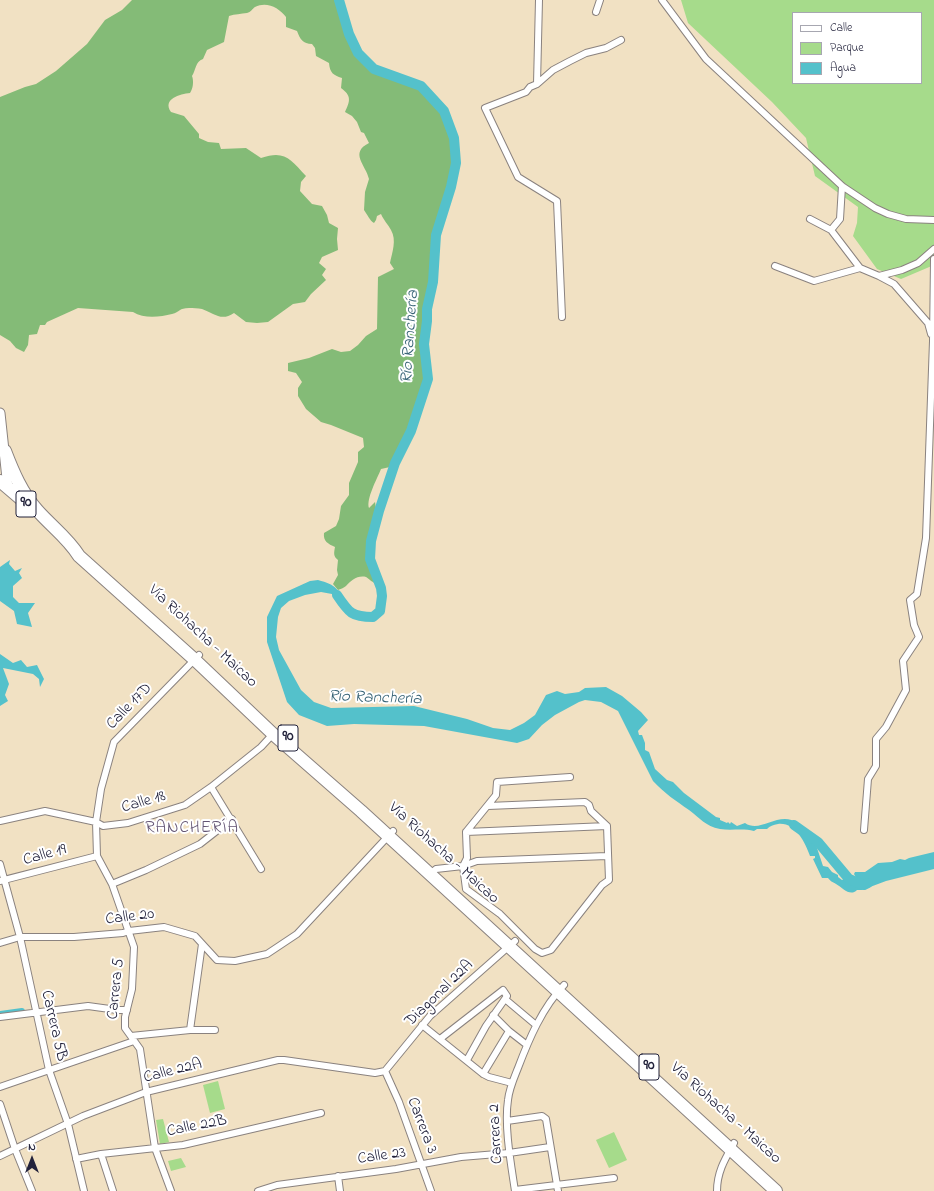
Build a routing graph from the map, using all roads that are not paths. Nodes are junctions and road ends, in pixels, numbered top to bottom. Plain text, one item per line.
1 (539, 0) edge
2 (600, 0) edge
3 (662, 0) edge
4 (596, 12) dead end
5 (621, 40) dead end
6 (537, 84) junction
7 (842, 186) junction
8 (810, 219) dead end
9 (934, 220) edge
10 (831, 230) junction
11 (934, 249) edge
12 (934, 259) edge
13 (775, 266) dead end
14 (860, 268) junction
15 (879, 276) junction
16 (562, 317) dead end
17 (934, 341) edge
18 (0, 413) edge
19 (4, 451) junction
20 (4, 485) edge
21 (52, 526) junction
22 (197, 657) junction
23 (273, 734) junction
24 (570, 777) dead end
25 (211, 787) junction
26 (101, 789) joint
27 (488, 806) junction
28 (364, 809) junction
29 (232, 819) junction
30 (0, 821) edge
31 (96, 822) junction
32 (607, 826) junction
33 (864, 830) dead end
34 (466, 832) junction
35 (390, 833) junction
36 (97, 856) junction
37 (608, 856) junction
38 (0, 864) edge
39 (463, 866) junction
40 (261, 868) dead end
41 (433, 872) junction
42 (2, 881) edge
43 (112, 884) junction
44 (129, 931) junction
45 (20, 937) junction
46 (0, 943) edge
47 (202, 944) junction
48 (512, 944) junction
49 (561, 988) junction
50 (505, 999) junction
51 (127, 1010) junction
52 (36, 1012) junction
53 (493, 1016) junction
54 (0, 1017) edge
55 (422, 1025) junction
56 (536, 1025) junction
57 (190, 1030) junction
58 (215, 1030) dead end
59 (509, 1031) junction
60 (133, 1039) junction
61 (440, 1039) junction
62 (527, 1044) junction
63 (467, 1060) junction
64 (49, 1070) junction
65 (385, 1071) junction
66 (483, 1074) junction
67 (512, 1083) junction
68 (0, 1087) edge
69 (146, 1092) junction
70 (0, 1104) edge
71 (321, 1113) dead end
72 (507, 1121) junction
73 (68, 1124) junction
74 (732, 1146) junction
75 (550, 1147) junction
76 (15, 1148) junction
77 (155, 1148) junction
78 (510, 1153) junction
79 (101, 1154) junction
80 (0, 1156) edge
81 (76, 1159) junction
82 (422, 1165) junction
83 (338, 1176) junction
84 (614, 1178) dead end
85 (558, 1188) edge
86 (515, 1190) edge
87 (32, 1191) edge
88 (84, 1191) edge
89 (113, 1191) edge
90 (171, 1191) edge
91 (258, 1191) edge
92 (340, 1191) edge
93 (431, 1191) edge
94 (717, 1191) edge
95 (776, 1191) edge
96 (785, 1191) edge

1 - 6 street
2 - 4 street
3 - 7 street
5 - 6 street
6 - 16 street
7 - 9 street
7 - 10 street
8 - 10 street
10 - 14 street
11 - 15 street
12 - 17 street
13 - 14 street
14 - 15 street
15 - 17 street
17 - 33 street
18 - 19 street
19 - 20 street
19 - 21 highway
20 - 21 highway, 90
21 - 22 highway, Vía Riohacha - Maicao / 90
22 - 23 highway, Vía Riohacha - Maicao / 90
22 - 26 street, Calle 17D
22 - 28 highway, Vía Riohacha - Maicao / 90
23 - 25 street, Calle 18
23 - 28 highway, Vía Riohacha - Maicao / 90
24 - 27 street
25 - 29 street
25 - 31 street, Calle 18
26 - 31 street, Carrera 5
27 - 32 street
27 - 34 street
28 - 35 highway, Vía Riohacha - Maicao / 90
29 - 40 street
29 - 43 street
30 - 31 street, Calle 18
31 - 36 street, Carrera 5
32 - 34 street
32 - 37 street
34 - 39 street
35 - 41 highway, Vía Riohacha - Maicao / 90
35 - 47 street, Calle 20
36 - 42 street, Calle 19
36 - 43 street, Carrera 5
37 - 39 street
37 - 39 street
38 - 42 street, Carrera 5B
39 - 41 street
41 - 48 highway, Vía Riohacha - Maicao / 90
42 - 45 street, Carrera 5B
43 - 44 street, Carrera 5
44 - 45 street, Calle 20
44 - 47 street, Calle 20
44 - 51 street, Carrera 5
45 - 46 street, Calle 20
45 - 52 street, Carrera 5B
47 - 57 street
48 - 49 highway, Vía Riohacha - Maicao / 90
48 - 55 street, Diagonal 22A
49 - 56 street, Carrera 2
49 - 74 highway, Vía Riohacha - Maicao / 90
50 - 53 street
50 - 56 street
50 - 61 street
51 - 52 street
51 - 60 street, Carrera 5
52 - 54 street
52 - 64 street, Carrera 5B
53 - 59 street
53 - 63 street
55 - 61 street
55 - 65 street, Diagonal 22A
56 - 62 street, Carrera 2
57 - 58 street
57 - 60 street
59 - 62 street
59 - 66 street
60 - 64 street
60 - 69 street, Carrera 5
61 - 63 street
62 - 67 street, Carrera 2
63 - 66 street
64 - 68 street
64 - 73 street, Carrera 5B
65 - 69 street, Calle 22A
65 - 82 street, Carrera 3
66 - 67 street
67 - 72 street, Carrera 2
69 - 73 street, Calle 22A
69 - 77 street, Carrera 5
70 - 76 street
71 - 77 street, Calle 22B
72 - 75 street
72 - 78 street, Carrera 2
73 - 76 street, Calle 22A
73 - 81 street, Carrera 5B
74 - 94 street
74 - 95 highway, Vía Riohacha - Maicao / 90
74 - 96 highway, Vía Riohacha - Maicao / 90
75 - 78 street, Calle 23
75 - 85 street
76 - 80 street, Calle 22A
76 - 87 street
77 - 79 street, Calle 22B
77 - 90 street, Carrera 5
78 - 82 street, Calle 23
78 - 86 street, Carrera 2
79 - 81 street, Calle 22B
79 - 89 street
81 - 88 street, Carrera 5B
82 - 83 street, Calle 23
82 - 93 street, Carrera 3
83 - 91 street, Calle 23
83 - 92 street
84 - 85 street
85 - 86 street

